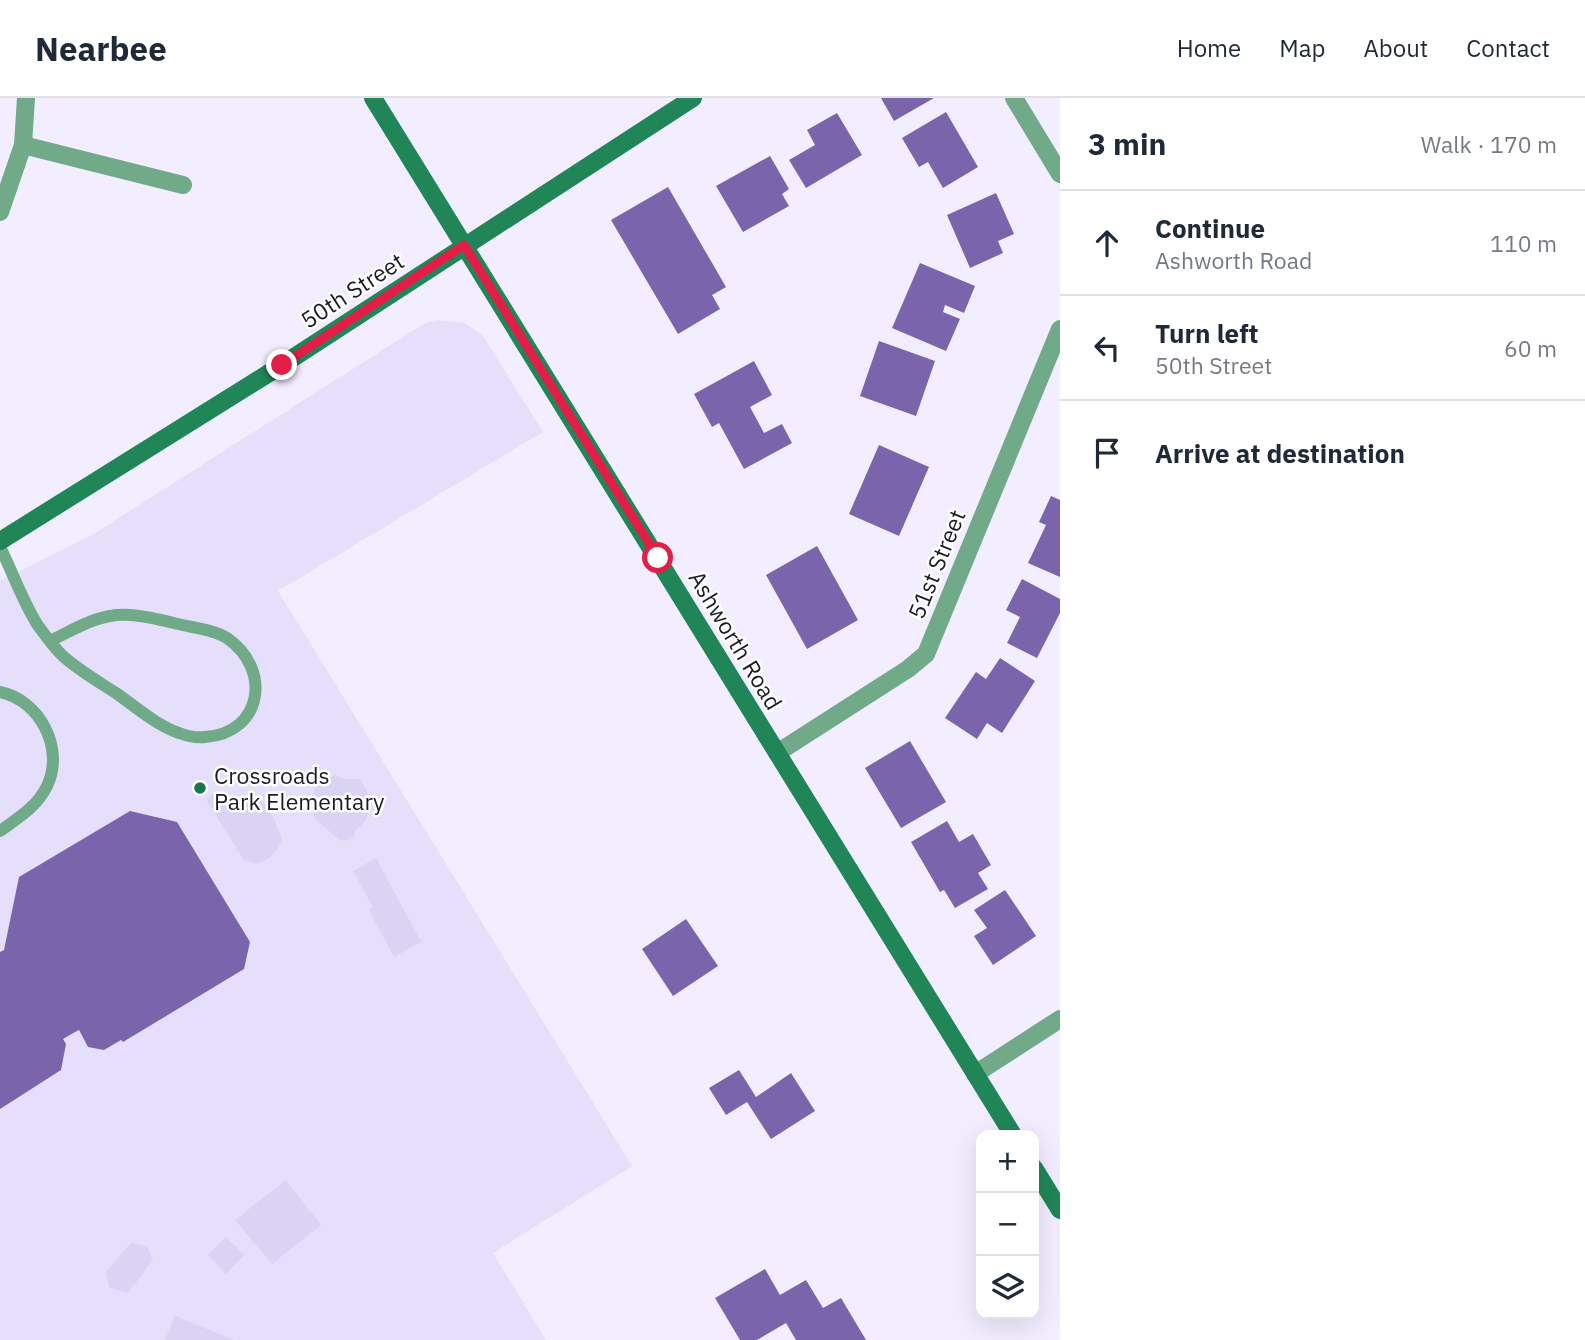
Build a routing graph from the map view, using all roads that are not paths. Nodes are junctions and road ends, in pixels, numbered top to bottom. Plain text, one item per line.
1 (26, 98) edge
2 (373, 98) edge
3 (693, 98) edge
4 (1014, 98) edge
5 (23, 145) junction
6 (1060, 174) edge
7 (183, 185) dead end
8 (0, 212) edge
9 (464, 245) junction
10 (1060, 329) edge
11 (0, 541) edge
12 (0, 547) edge
13 (50, 641) junction
14 (0, 692) edge
15 (777, 752) junction
16 (0, 831) edge
17 (1060, 1019) edge
18 (975, 1074) junction
19 (1010, 1130) edge
20 (1039, 1176) edge
21 (1060, 1210) edge

1 - 5 street
2 - 9 main road, Ashworth Road
3 - 9 main road, 50th Street
4 - 6 street
5 - 7 street
5 - 8 street
9 - 11 main road, 50th Street
9 - 15 main road, Ashworth Road
10 - 15 street, 51st Street
12 - 13 lane
13 - 13 lane
14 - 16 lane
15 - 18 main road, Ashworth Road
17 - 18 street
18 - 19 main road, Ashworth Road
20 - 21 main road

